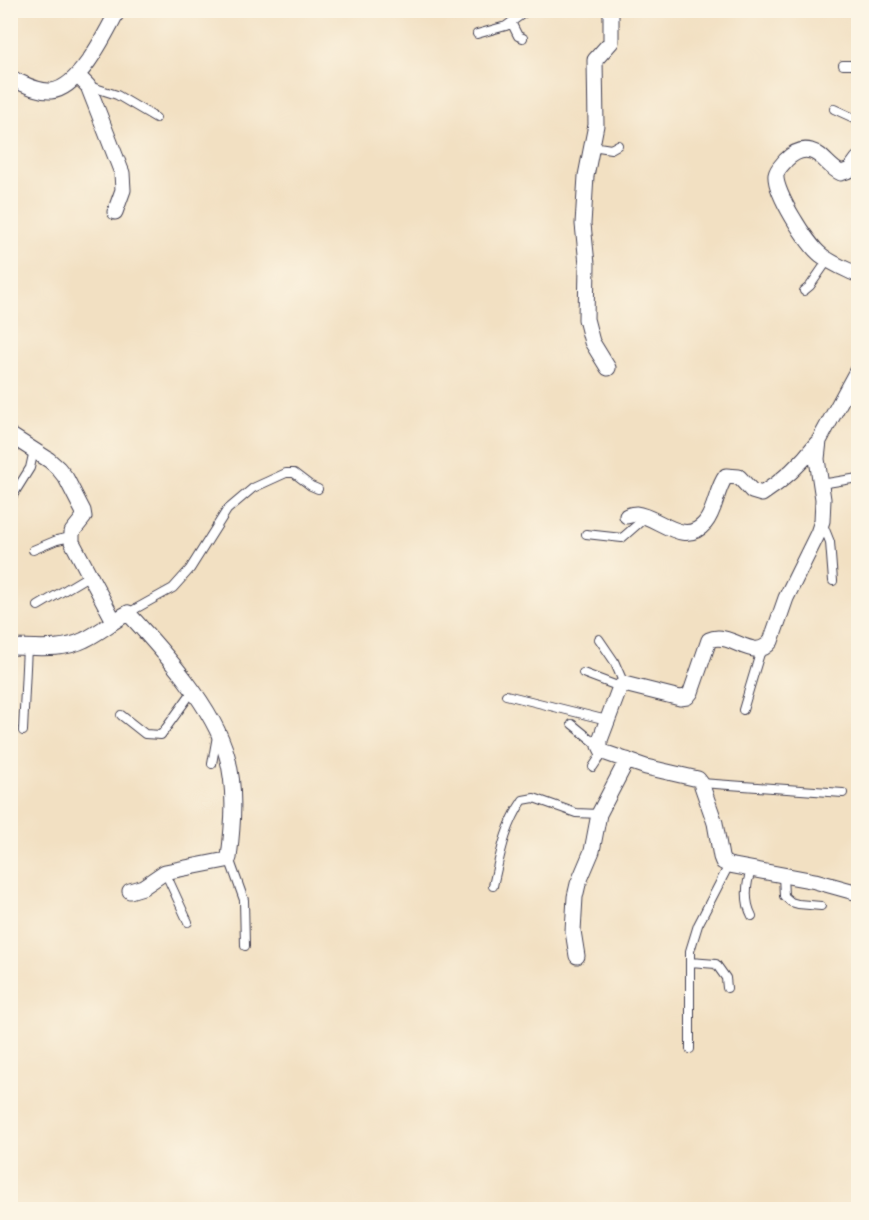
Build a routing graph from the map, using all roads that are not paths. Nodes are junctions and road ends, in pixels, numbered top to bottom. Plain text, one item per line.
1 (118, 10) edge
2 (528, 10) edge
3 (611, 10) edge
4 (511, 22) junction
5 (477, 34) dead end
6 (523, 38) dead end
7 (843, 65) dead end
8 (858, 65) edge
9 (10, 78) edge
10 (82, 80) junction
11 (834, 109) dead end
12 (156, 118) dead end
13 (858, 120) edge
14 (618, 145) dead end
15 (592, 146) junction
16 (858, 159) edge
17 (115, 212) dead end
18 (828, 260) junction
19 (858, 275) edge
20 (804, 291) dead end
21 (608, 368) dead end
22 (858, 369) edge
23 (10, 435) edge
24 (819, 441) junction
25 (34, 450) junction
26 (858, 478) edge
27 (821, 484) junction
28 (318, 489) dead end
29 (10, 500) edge
30 (627, 516) dead end
31 (646, 518) junction
32 (822, 521) junction
33 (586, 534) dead end
34 (71, 537) junction
35 (33, 550) dead end
36 (90, 575) junction
37 (833, 581) dead end
38 (38, 606) dead end
39 (121, 617) junction
40 (599, 639) dead end
41 (10, 647) edge
42 (27, 647) junction
43 (761, 650) junction
44 (583, 673) dead end
45 (622, 686) junction
46 (192, 692) junction
47 (506, 695) dead end
48 (743, 710) dead end
49 (121, 715) dead end
50 (607, 720) junction
51 (572, 724) dead end
52 (23, 731) dead end
53 (218, 731) junction
54 (601, 749) junction
55 (627, 760) junction
56 (212, 764) dead end
57 (593, 767) dead end
58 (701, 783) junction
59 (843, 794) dead end
60 (599, 813) junction
61 (229, 858) junction
62 (729, 865) junction
63 (753, 869) junction
64 (165, 872) junction
65 (783, 875) junction
66 (493, 886) dead end
67 (130, 891) dead end
68 (858, 893) edge
69 (821, 906) dead end
70 (752, 916) dead end
71 (188, 921) dead end
72 (245, 946) dead end
73 (577, 956) dead end
74 (690, 962) junction
75 (727, 988) dead end
76 (690, 1049) dead end

1 - 10 street
2 - 4 lane
3 - 15 street
4 - 5 lane
4 - 6 lane
7 - 8 lane
9 - 10 street
10 - 12 lane
10 - 17 street
11 - 13 lane
14 - 15 lane
15 - 21 street
16 - 18 street
18 - 19 street
18 - 20 lane
22 - 24 street
23 - 25 street
24 - 27 street
24 - 31 street
25 - 29 lane
25 - 34 street
26 - 27 lane
27 - 32 street
28 - 39 lane
30 - 31 street
31 - 33 lane
32 - 37 lane
32 - 43 street
34 - 35 lane
34 - 36 street
36 - 38 lane
36 - 39 street
39 - 42 street
39 - 46 street
40 - 45 lane
41 - 42 street
42 - 52 lane
43 - 45 street
43 - 48 lane
44 - 45 lane
45 - 50 street
46 - 49 lane
46 - 53 street
47 - 50 lane
50 - 54 street
51 - 54 lane
53 - 56 lane
53 - 61 street
54 - 55 street
54 - 57 lane
55 - 58 street
55 - 60 street
58 - 59 lane
58 - 62 street
60 - 66 lane
60 - 73 street
61 - 64 street
61 - 72 lane
62 - 63 street
62 - 74 lane
63 - 65 street
63 - 70 lane
64 - 67 street
64 - 71 lane
65 - 68 street
65 - 69 lane
74 - 75 lane
74 - 76 lane

